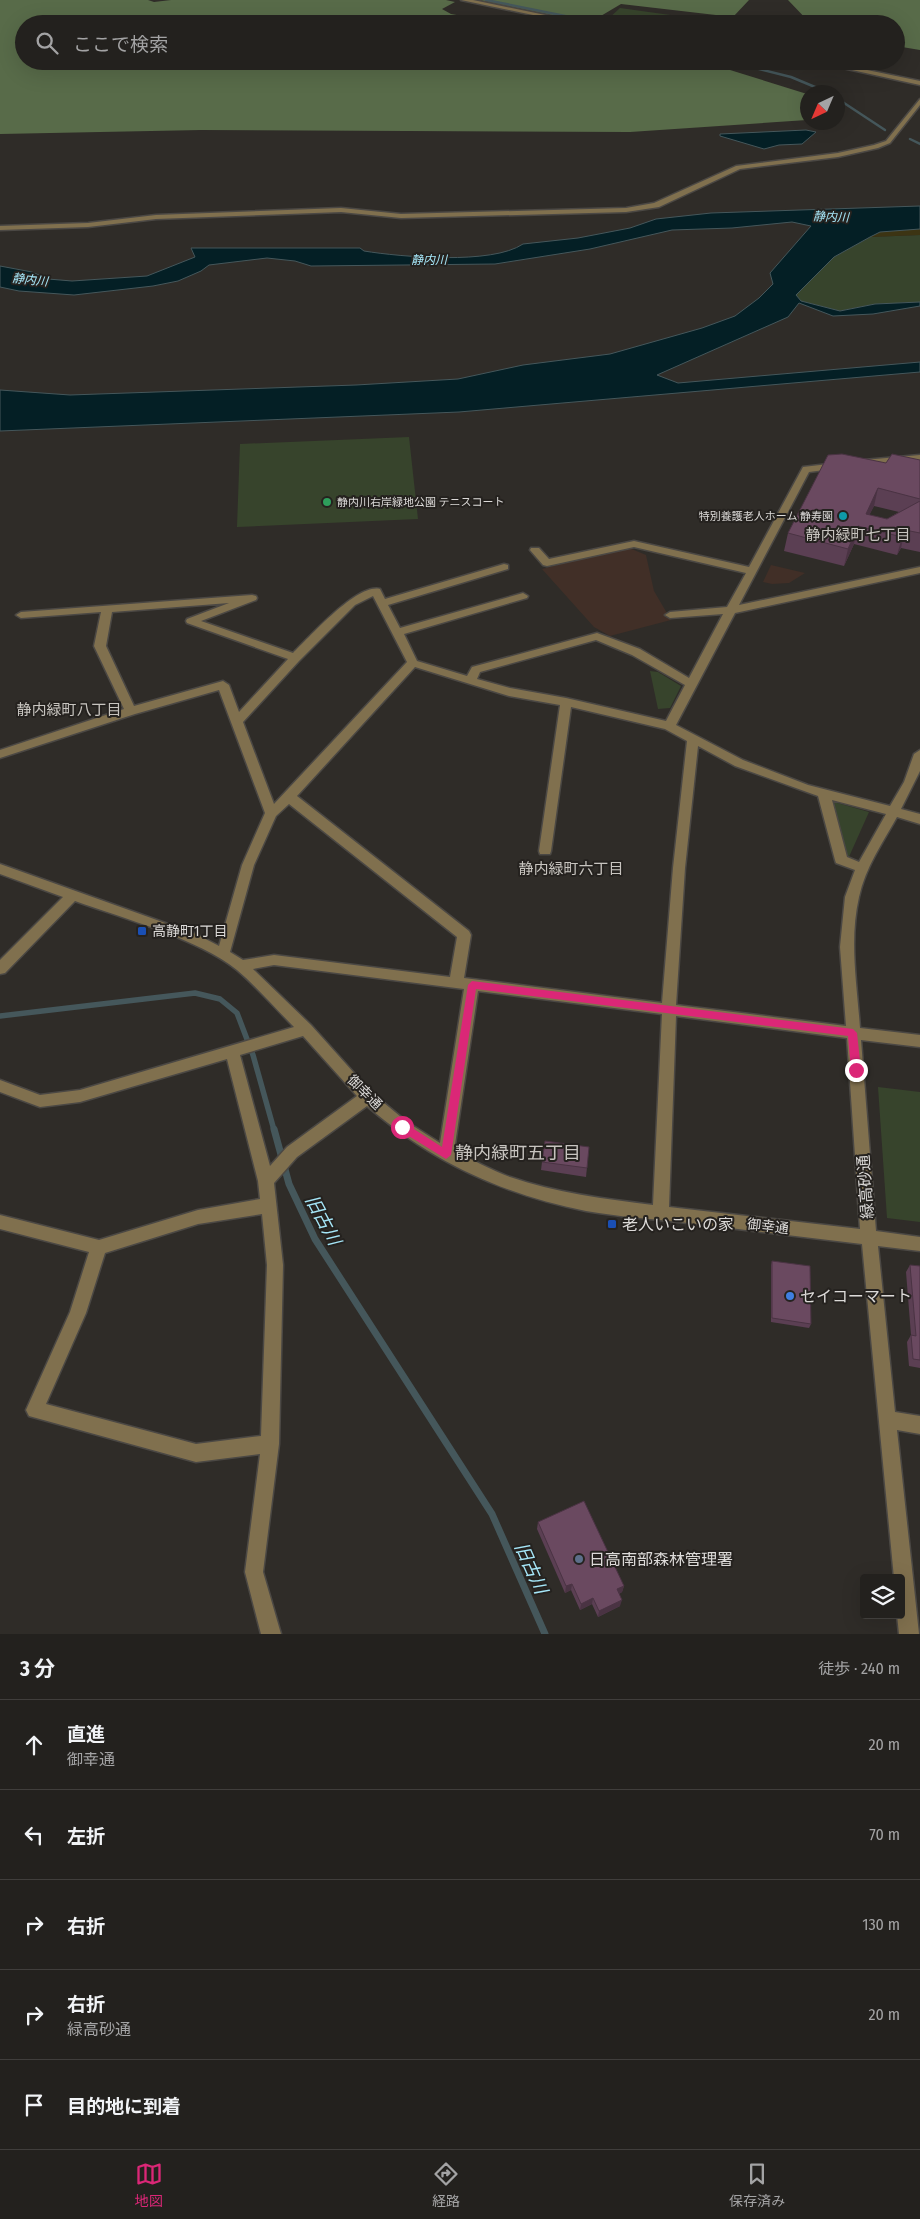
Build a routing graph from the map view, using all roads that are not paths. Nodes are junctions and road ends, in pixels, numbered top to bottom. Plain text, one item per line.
1 (464, 0) edge
2 (540, 15) edge
3 (857, 70) edge
4 (920, 83) edge
5 (920, 101) edge
6 (0, 228) edge
7 (920, 458) edge
8 (535, 550) dead end
9 (504, 567) dead end
10 (920, 570) edge
11 (752, 571) junction
12 (523, 596) dead end
13 (383, 603) junction
14 (106, 610) junction
15 (731, 610) junction
16 (21, 615) dead end
17 (670, 615) dead end
18 (398, 632) junction
19 (295, 658) junction
20 (413, 663) junction
21 (470, 681) junction
22 (690, 684) junction
23 (566, 702) junction
24 (131, 711) junction
25 (236, 722) junction
26 (669, 726) junction
27 (693, 739) junction
28 (0, 754) edge
29 (920, 754) edge
30 (824, 794) junction
31 (289, 797) junction
32 (893, 812) junction
33 (271, 813) junction
34 (920, 819) edge
35 (546, 851) dead end
36 (862, 868) junction
37 (0, 869) edge
38 (72, 895) junction
39 (223, 954) junction
40 (241, 966) junction
41 (0, 969) edge
42 (456, 983) junction
43 (472, 985) junction
44 (669, 1008) junction
45 (306, 1030) junction
46 (853, 1033) junction
47 (920, 1041) edge
48 (235, 1051) junction
49 (0, 1086) edge
50 (367, 1098) junction
51 (446, 1155) junction
52 (268, 1179) junction
53 (270, 1205) junction
54 (661, 1213) junction
55 (0, 1222) edge
56 (868, 1238) junction
57 (920, 1244) edge
58 (99, 1247) junction
59 (888, 1420) junction
60 (920, 1425) edge
61 (270, 1444) junction
62 (271, 1634) edge
63 (909, 1634) edge

1 - 2 street
3 - 4 street
5 - 6 street
7 - 11 street
8 - 11 street
9 - 13 street
10 - 15 street
11 - 15 street
12 - 18 street
13 - 18 street
13 - 19 street
14 - 16 street
14 - 19 street
14 - 24 street
15 - 17 street
15 - 22 street
18 - 20 street
19 - 25 street
20 - 21 street
20 - 31 street
21 - 22 street
21 - 23 street
22 - 26 street
23 - 26 street
23 - 35 street
24 - 25 street
24 - 28 street
25 - 33 street
26 - 27 street
27 - 30 street
27 - 44 street
29 - 32 street, 緑高砂通
30 - 32 street
30 - 36 street
31 - 33 street
31 - 42 street
32 - 34 street
32 - 36 street, 緑高砂通
33 - 39 street
36 - 46 street, 緑高砂通
37 - 38 street, 御幸通
38 - 39 street, 御幸通
38 - 41 street
39 - 40 street, 御幸通
40 - 42 street
40 - 45 street, 御幸通
42 - 43 street
43 - 44 street
43 - 51 street
44 - 46 street
44 - 54 street
45 - 48 street
45 - 50 street, 御幸通
46 - 47 street
46 - 56 street, 緑高砂通
48 - 49 street
48 - 52 street
50 - 51 street, 御幸通
50 - 52 street
51 - 54 street, 御幸通
52 - 53 street
53 - 58 street
53 - 61 street
54 - 56 street, 御幸通
55 - 58 street
56 - 57 street, 御幸通
56 - 59 street, 緑高砂通
58 - 61 street
59 - 60 street
59 - 63 street, 緑高砂通
61 - 62 street

